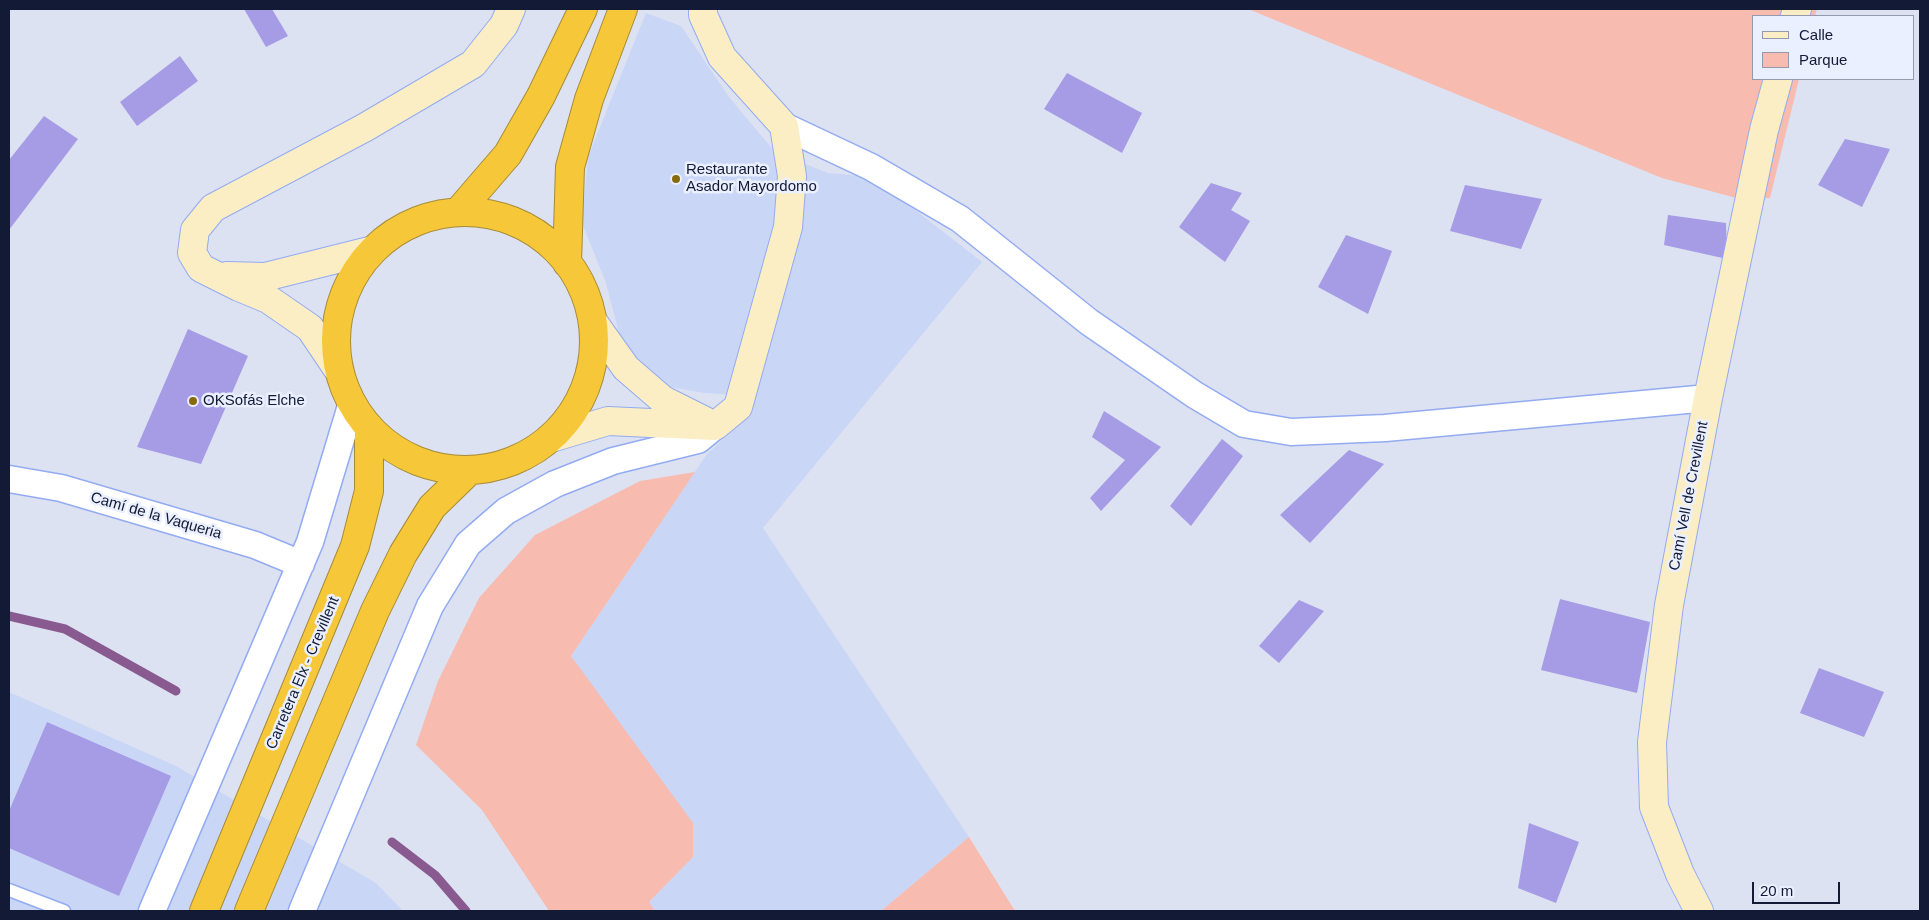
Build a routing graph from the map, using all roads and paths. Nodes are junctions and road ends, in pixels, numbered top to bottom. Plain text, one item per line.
1 (511, 9) edge
2 (582, 9) edge
3 (623, 9) edge
4 (703, 9) edge
5 (1778, 80) edge
6 (784, 126) junction
7 (458, 212) junction
8 (373, 250) junction
9 (567, 263) junction
10 (216, 276) junction
11 (594, 323) junction
12 (337, 368) junction
13 (1708, 398) junction
14 (351, 406) junction
15 (715, 426) junction
16 (369, 427) junction
17 (551, 438) junction
18 (469, 471) junction
19 (9, 479) edge
20 (301, 564) junction
21 (9, 890) edge
22 (251, 908) edge
23 (64, 911) edge
24 (152, 911) edge
25 (204, 911) edge
26 (302, 911) edge
27 (1698, 911) edge

1 - 10 street
2 - 7 highway
3 - 9 highway
4 - 6 street
5 - 13 street, Camí Vell de Crevillent
6 - 13 street
6 - 15 street
7 - 8 highway
7 - 9 highway
8 - 10 street
8 - 12 highway
9 - 11 highway
10 - 12 street
11 - 15 street
11 - 17 highway
12 - 14 highway
13 - 27 street, Camí Vell de Crevillent
14 - 16 highway
14 - 20 street
15 - 17 street
15 - 26 street
16 - 18 highway
16 - 25 highway, Carretera Elx - Crevillent
17 - 18 highway
18 - 22 highway
19 - 20 street, Camí de la Vaqueria
20 - 24 street
21 - 23 lane

